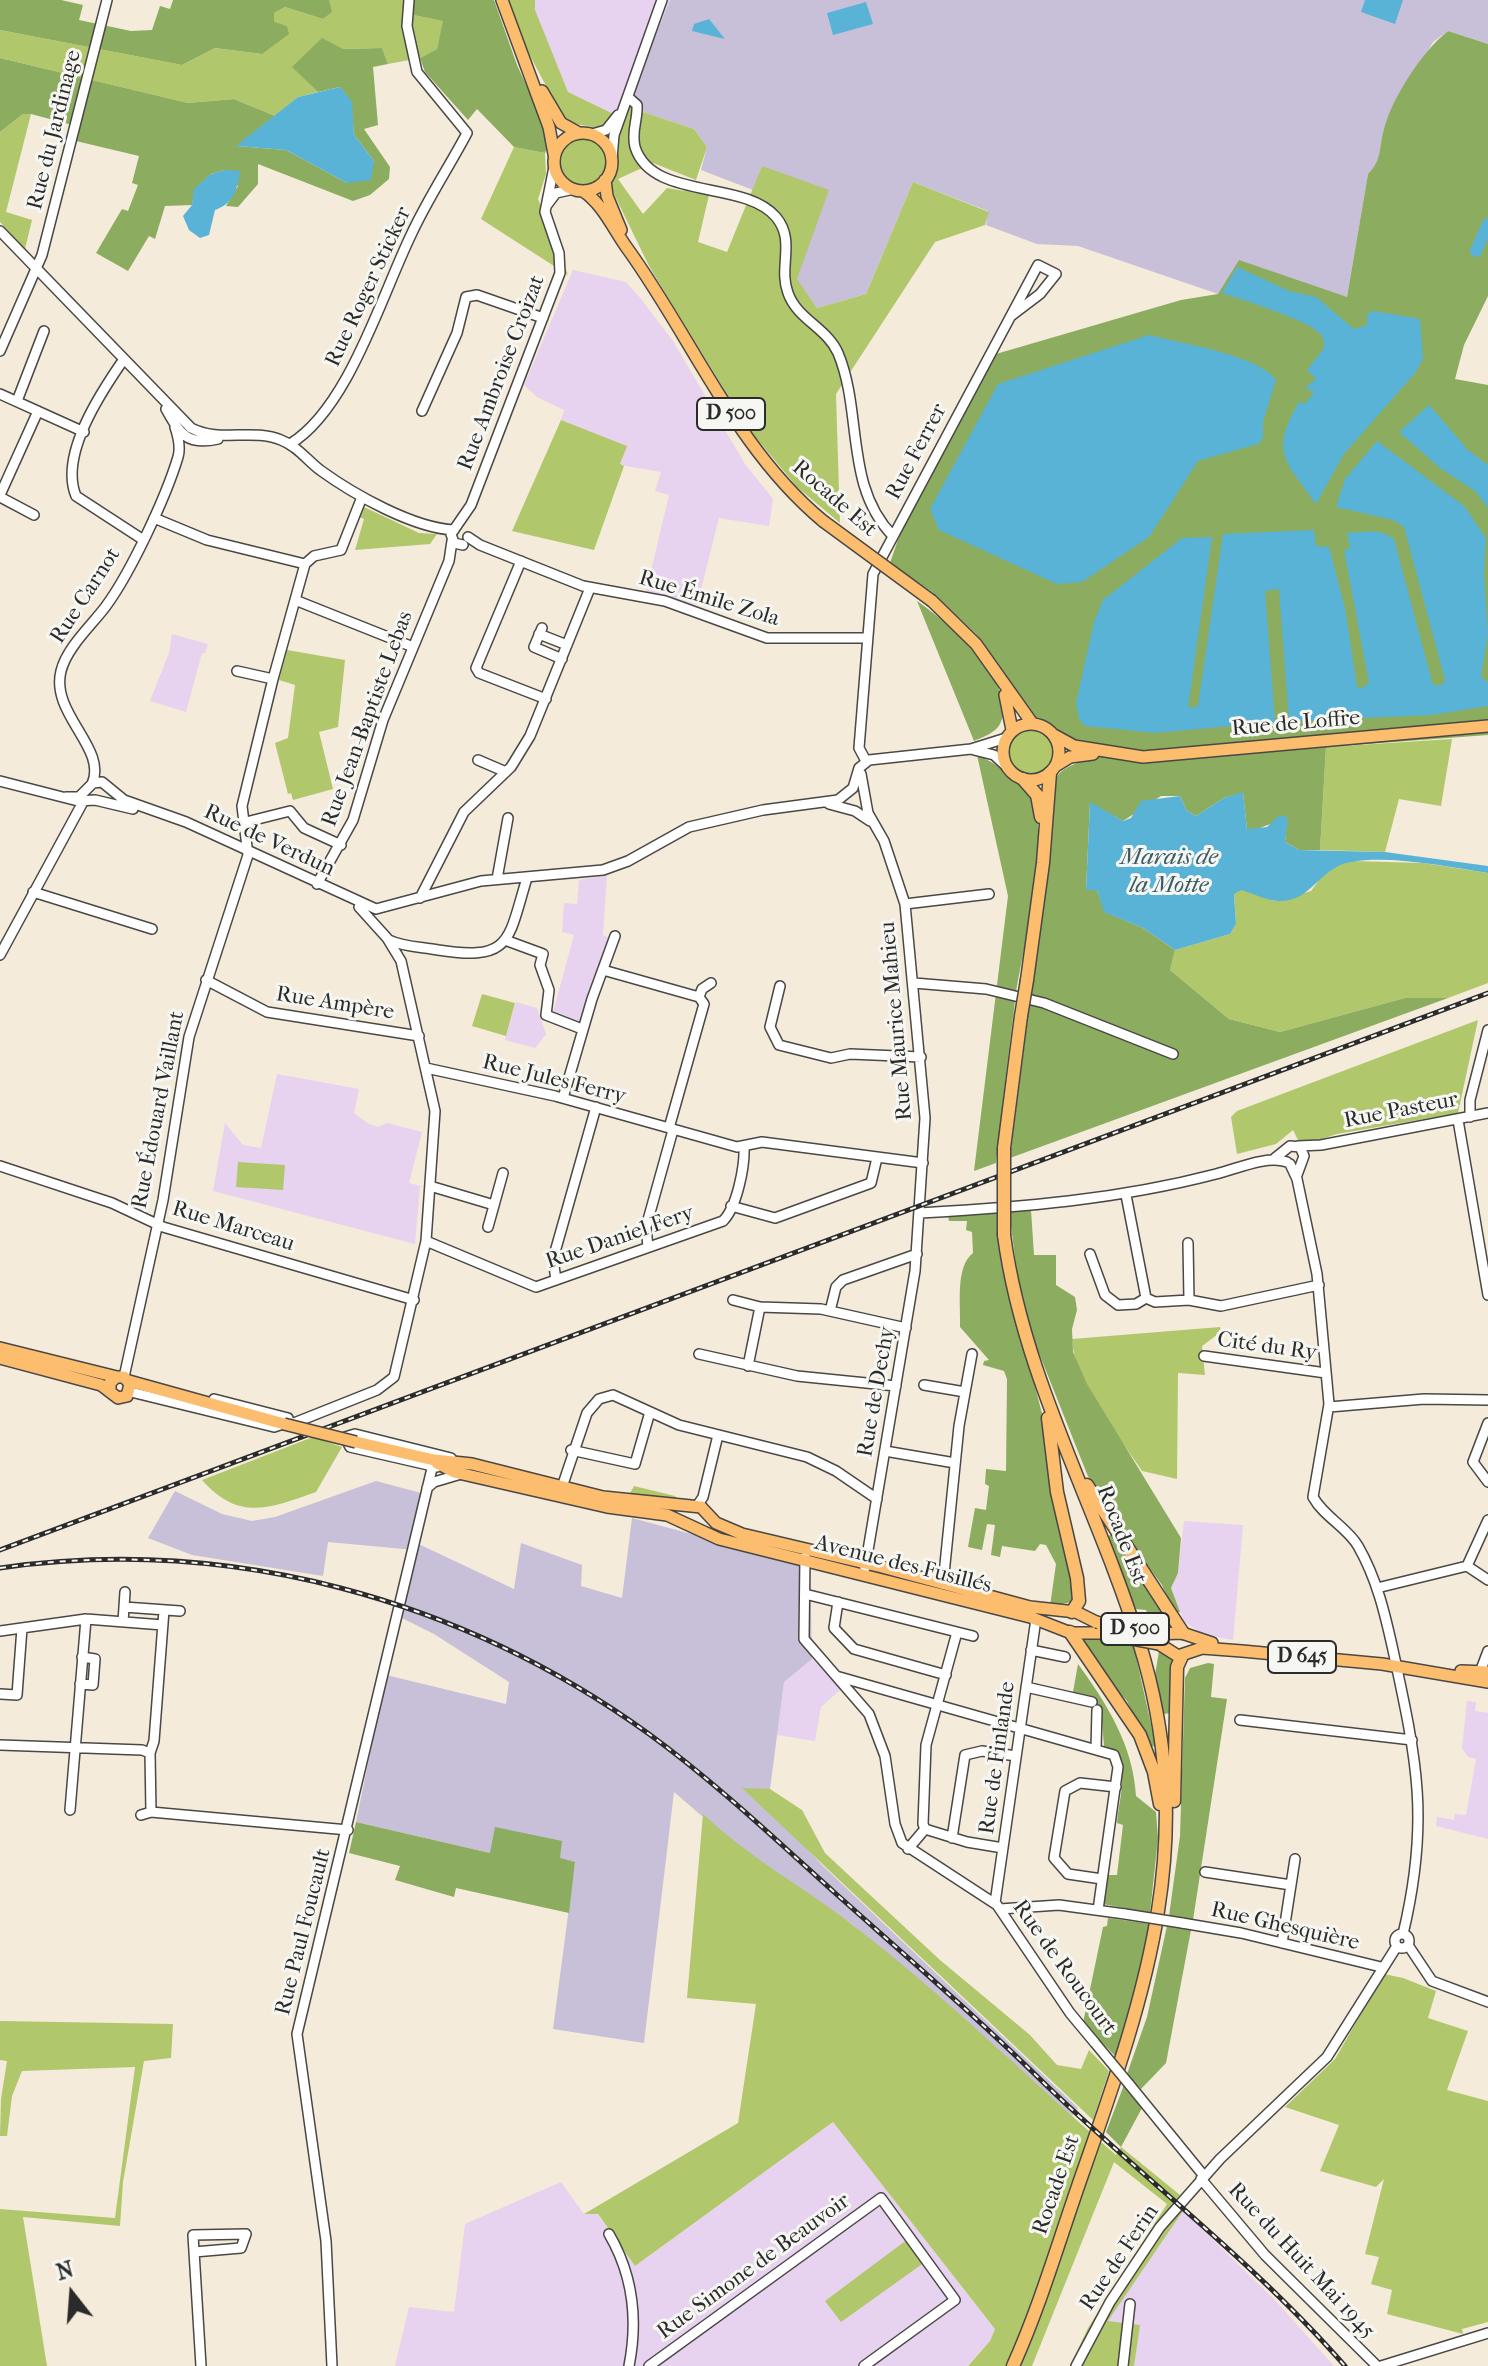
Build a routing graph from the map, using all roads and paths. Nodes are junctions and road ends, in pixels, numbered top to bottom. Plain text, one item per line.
1 (107, 0) edge
2 (409, 0) edge
3 (502, 0) edge
4 (662, 0) edge
5 (515, 41) junction
6 (626, 101) junction
7 (579, 133) junction
8 (592, 134) junction
9 (612, 158) junction
10 (554, 161) junction
11 (605, 180) junction
12 (578, 190) junction
13 (545, 208) junction
14 (0, 231) edge
15 (36, 268) junction
16 (641, 268) junction
17 (1011, 316) junction
18 (543, 318) junction
19 (44, 331) dead end
20 (0, 351) edge
21 (124, 359) junction
22 (0, 394) edge
23 (156, 394) junction
24 (17, 401) junction
25 (38, 411) junction
26 (422, 411) dead end
27 (175, 427) junction
28 (84, 432) junction
29 (210, 435) junction
30 (229, 436) junction
31 (189, 441) junction
32 (290, 444) junction
33 (179, 455) junction
34 (0, 496) edge
35 (362, 497) junction
36 (471, 505) junction
37 (34, 515) dead end
38 (154, 518) junction
39 (454, 535) junction
40 (893, 536) junction
41 (466, 538) junction
42 (142, 539) junction
43 (449, 561) junction
44 (521, 561) junction
45 (305, 564) junction
46 (590, 588) junction
47 (295, 600) junction
48 (866, 638) junction
49 (567, 645) junction
50 (413, 647) junction
51 (984, 655) junction
52 (562, 659) junction
53 (237, 671) dead end
54 (273, 679) junction
55 (546, 699) junction
56 (1032, 723) junction
57 (1488, 726) edge
58 (1009, 734) junction
59 (1054, 735) junction
60 (971, 749) junction
61 (1107, 753) junction
62 (478, 760) dead end
63 (866, 761) junction
64 (1006, 766) junction
65 (1053, 769) junction
66 (506, 772) junction
67 (1023, 779) junction
68 (0, 781) edge
69 (91, 786) junction
70 (107, 787) junction
71 (847, 794) junction
72 (66, 797) junction
73 (865, 799) junction
74 (96, 800) junction
75 (83, 802) junction
76 (818, 804) junction
77 (852, 810) junction
78 (508, 818) dead end
79 (242, 823) junction
80 (878, 830) junction
81 (341, 845) junction
82 (1044, 848) junction
83 (247, 852) junction
84 (527, 878) junction
85 (497, 879) junction
86 (316, 884) junction
87 (33, 892) junction
88 (989, 894) dead end
89 (420, 898) junction
90 (905, 904) junction
91 (387, 907) junction
92 (378, 926) junction
93 (152, 929) dead end
94 (615, 936) dead end
95 (387, 938) junction
96 (505, 940) junction
97 (409, 945) junction
98 (0, 955) edge
99 (401, 961) junction
100 (603, 970) junction
101 (206, 980) junction
102 (711, 983) dead end
103 (914, 983) junction
104 (780, 986) dead end
105 (702, 1000) junction
106 (582, 1029) junction
107 (1488, 1030) edge
108 (419, 1036) junction
109 (1173, 1054) dead end
110 (921, 1057) junction
111 (426, 1068) junction
112 (1477, 1075) junction
113 (1488, 1077) edge
114 (563, 1098) junction
115 (596, 1107) junction
116 (1488, 1113) edge
117 (1470, 1117) junction
118 (1458, 1120) junction
119 (671, 1129) junction
120 (1321, 1145) junction
121 (744, 1146) junction
122 (877, 1158) junction
123 (1293, 1160) junction
124 (923, 1163) junction
125 (0, 1166) edge
126 (503, 1173) dead end
127 (430, 1186) junction
128 (1126, 1195) junction
129 (494, 1205) junction
130 (731, 1206) junction
131 (920, 1213) junction
132 (158, 1223) junction
133 (488, 1227) dead end
134 (426, 1241) junction
135 (1188, 1243) dead end
136 (648, 1247) junction
137 (917, 1254) junction
138 (1090, 1254) dead end
139 (556, 1280) junction
140 (1319, 1285) junction
141 (1488, 1293) edge
142 (1146, 1298) junction
143 (414, 1300) junction
144 (733, 1300) dead end
145 (1189, 1300) junction
146 (760, 1307) junction
147 (830, 1311) junction
148 (906, 1328) junction
149 (0, 1348) edge
150 (699, 1354) dead end
151 (972, 1354) dead end
152 (1204, 1356) dead end
153 (0, 1358) edge
154 (748, 1366) junction
155 (1036, 1368) junction
156 (1326, 1373) junction
157 (127, 1383) junction
158 (924, 1385) dead end
159 (896, 1386) junction
160 (110, 1391) junction
161 (965, 1392) junction
162 (1488, 1400) edge
163 (1329, 1407) junction
164 (650, 1412) junction
165 (285, 1423) junction
166 (1488, 1423) edge
167 (1060, 1432) junction
168 (718, 1435) junction
169 (571, 1450) junction
170 (885, 1451) junction
171 (955, 1463) junction
172 (437, 1465) junction
173 (463, 1468) junction
174 (1488, 1482) edge
175 (562, 1487) junction
176 (426, 1491) junction
177 (877, 1499) junction
178 (702, 1507) junction
179 (1488, 1520) edge
180 (693, 1527) junction
181 (799, 1548) junction
182 (806, 1561) junction
183 (866, 1563) junction
184 (1467, 1566) junction
185 (864, 1576) junction
186 (1488, 1580) edge
187 (943, 1584) junction
188 (1377, 1588) junction
189 (125, 1592) dead end
190 (805, 1594) junction
191 (838, 1602) junction
192 (124, 1607) junction
193 (164, 1610) junction
194 (180, 1611) dead end
195 (1070, 1612) junction
196 (86, 1619) junction
197 (1036, 1619) junction
198 (123, 1622) junction
199 (163, 1625) junction
200 (22, 1628) junction
201 (1098, 1628) junction
202 (0, 1631) edge
203 (1067, 1631) junction
204 (957, 1632) junction
205 (1186, 1635) junction
206 (973, 1636) dead end
207 (1157, 1639) junction
208 (1031, 1650) junction
209 (1236, 1650) junction
210 (1488, 1651) edge
211 (1185, 1654) junction
212 (1065, 1657) dead end
213 (1394, 1665) junction
214 (946, 1675) junction
215 (1485, 1675) edge
216 (836, 1676) junction
217 (1026, 1687) junction
218 (0, 1694) edge
219 (938, 1703) junction
220 (1240, 1720) dead end
221 (1021, 1728) junction
222 (1412, 1740) junction
223 (0, 1745) edge
224 (75, 1747) junction
225 (1096, 1749) junction
226 (150, 1753) junction
227 (1016, 1756) junction
228 (1116, 1787) junction
229 (70, 1810) dead end
230 (925, 1829) junction
231 (348, 1830) junction
232 (952, 1838) junction
233 (1003, 1848) junction
234 (908, 1849) junction
235 (1295, 1859) dead end
236 (1165, 1871) junction
237 (1205, 1872) dead end
238 (1102, 1879) junction
239 (1291, 1885) junction
240 (998, 1906) junction
241 (1098, 1910) junction
242 (1282, 1943) junction
243 (1402, 1946) junction
244 (1381, 1967) junction
245 (1488, 2002) edge
246 (1202, 2178) junction
247 (609, 2234) dead end
248 (194, 2252) junction
249 (1130, 2304) dead end
250 (1488, 2333) edge
251 (201, 2366) edge
252 (332, 2366) edge
253 (629, 2366) edge
254 (649, 2366) edge
255 (864, 2366) edge
256 (1013, 2366) edge
257 (1076, 2366) edge
258 (1123, 2366) edge
259 (1379, 2366) edge

1 - 15 street, Rue du Jardinage
2 - 32 street, Rue Roger Sticker
3 - 5 main road
4 - 6 street
5 - 7 main road
5 - 10 main road
6 - 8 street
6 - 9 street
6 - 40 street
7 - 8 main road
7 - 10 main road
8 - 9 main road
9 - 11 main road
10 - 12 main road
10 - 13 street, Rue Ambroise Croizat
11 - 12 main road
11 - 16 main road, D 500
12 - 13 street
12 - 16 main road, D 500
13 - 18 street, Rue Ambroise Croizat
14 - 15 street
15 - 20 street, Rue du Jardinage
15 - 21 street
16 - 51 main road, Rocade Est / D 500, bridge
17 - 17 street, Rue Ferrer
17 - 40 street, Rue Ferrer
18 - 26 street
18 - 36 street, Rue Ambroise Croizat
19 - 24 street
21 - 23 street
21 - 28 street
22 - 24 street
23 - 27 street
23 - 29 street
24 - 25 street
25 - 28 street
25 - 34 street
27 - 31 street
27 - 33 street, Rue Carnot
28 - 42 street
29 - 30 street
29 - 31 street
30 - 31 street
30 - 32 street
31 - 33 street
32 - 35 street
33 - 38 street, Rue Carnot
34 - 37 street
35 - 39 street
35 - 45 street
36 - 39 street, Rue Ambroise Croizat
36 - 41 street, Rue Ambroise Croizat
38 - 42 street, Rue Carnot
38 - 45 street
39 - 41 street
39 - 41 street
39 - 43 street, Rue Jean-Baptiste Lebas
40 - 48 street, Rue Ferrer
41 - 43 street, Rue Jean-Baptiste Lebas
41 - 44 street, Rue Émile Zola
42 - 69 street, Rue Carnot
43 - 50 street, Rue Jean-Baptiste Lebas
44 - 46 street, Rue Émile Zola
44 - 55 street
45 - 47 street
46 - 48 street, Rue Émile Zola
46 - 49 street
47 - 50 street
47 - 54 street
48 - 63 street, Rue Ferrer
49 - 52 street
49 - 52 street
50 - 81 street, Rue Jean-Baptiste Lebas
51 - 56 main road, D 500
51 - 58 main road, D 500
52 - 55 street
53 - 54 street
54 - 79 street
55 - 66 street
56 - 58 main road
56 - 59 main road
57 - 61 main road, Rue de Loffre
58 - 60 street
58 - 64 main road
59 - 61 main road, Rue de Loffre
59 - 65 main road
60 - 63 street
60 - 64 street
61 - 65 main road, Rue de Loffre
62 - 66 street
63 - 71 street
63 - 73 street
64 - 67 main road
65 - 67 main road
65 - 82 highway, D 500
66 - 89 street
67 - 82 highway, D 500
68 - 72 street
69 - 70 street, Rue de Verdun
69 - 72 street
69 - 74 street, Rue Carnot
70 - 74 street
70 - 83 street, Rue de Verdun
71 - 73 street
71 - 76 street
71 - 77 street
72 - 75 street
73 - 77 street
73 - 80 street, Rue Maurice Mahieu
74 - 75 street
74 - 83 street, Rue de Verdun
75 - 87 street
76 - 77 street
76 - 84 street, Rue de Verdun
77 - 80 street
78 - 85 street
79 - 81 street
79 - 83 street
80 - 90 street, Rue Maurice Mahieu
81 - 86 street, Rue Jean-Baptiste Lebas
82 - 155 highway, Rocade Est / D 500, bridge
83 - 86 street, Rue de Verdun
83 - 101 street, Rue Édouard Vaillant
84 - 85 street, Rue de Verdun
84 - 96 street
85 - 89 street, Rue de Verdun
86 - 91 street, Rue de Verdun
86 - 92 street, Rue de Verdun
87 - 93 street
87 - 98 street
88 - 90 street
89 - 91 street, Rue de Verdun
90 - 103 street, Rue Maurice Mahieu
91 - 92 street
92 - 95 street
94 - 100 street
95 - 97 street
95 - 99 street
96 - 97 street
96 - 106 street
97 - 99 street
99 - 108 street
100 - 105 street
100 - 106 street
101 - 108 street, Rue Ampère
101 - 132 street, Rue Édouard Vaillant
102 - 105 street
103 - 109 street
103 - 110 street, Rue Maurice Mahieu
104 - 110 street
105 - 119 street
106 - 114 street
107 - 112 street
108 - 111 street
110 - 124 street, Rue Maurice Mahieu
111 - 114 street, Rue Jules Ferry
111 - 127 street
112 - 113 street
112 - 117 street
114 - 115 street, Rue Jules Ferry
115 - 119 street, Rue Jules Ferry
115 - 139 street
116 - 117 street, Rue Pasteur
117 - 118 street, Rue Pasteur
118 - 120 street, Rue Pasteur
118 - 141 street
119 - 121 street, Rue Jules Ferry
119 - 136 street
120 - 123 street, Rue Pasteur
120 - 123 street, Rue Pasteur
121 - 122 street, Rue Jules Ferry
121 - 130 street
122 - 124 street, Rue Jules Ferry
122 - 130 street
123 - 128 street, Rue Pasteur
123 - 140 street
124 - 131 street, Rue Maurice Mahieu
125 - 132 street, Rue Marceau
126 - 129 street
127 - 129 street
127 - 134 street
128 - 131 street, Rue Pasteur
128 - 142 street
129 - 133 street
130 - 136 street, Rue Daniel Fery
131 - 137 street, Rue de Dechy
132 - 143 street, Rue Marceau
132 - 157 street, Rue Édouard Vaillant
134 - 139 street, Rue Daniel Fery
134 - 143 street
135 - 145 street
136 - 139 street, Rue Daniel Fery
137 - 147 street
137 - 148 street, Rue de Dechy
138 - 142 street
140 - 145 street
140 - 156 street
142 - 145 street
143 - 165 street
144 - 146 street
146 - 147 street
146 - 154 street
147 - 148 street
148 - 159 street, Rue de Dechy
149 - 157 main road, D 645
150 - 154 street
151 - 161 street
152 - 156 street, Cité du Ry
153 - 160 main road
154 - 159 street
155 - 167 highway, Rocade Est / D 500
155 - 195 highway
156 - 163 street
157 - 160 main road, Rue Édouard Vaillant
157 - 160 main road
157 - 165 street
157 - 165 main road, D 645
158 - 161 street
159 - 170 street, Rue de Dechy
161 - 171 street
162 - 163 street
163 - 188 street, Rue de Ferin
164 - 168 street
164 - 169 street
164 - 169 street
165 - 172 main road, D 645, bridge
166 - 174 street
167 - 205 highway
167 - 236 highway, Rocade Est / D 500
168 - 177 street
168 - 178 street
169 - 175 street
170 - 171 street
170 - 177 street, Rue de Dechy
171 - 187 street
172 - 173 main road, Avenue des Fusillés / D 645
172 - 173 street, Avenue des Fusillés
172 - 176 street, Rue Paul Foucault
173 - 175 main road, Avenue des Fusillés / D 645
173 - 176 street
173 - 180 main road, Avenue des Fusillés / D 645
175 - 178 main road, Avenue des Fusillés / D 645
176 - 231 street, Rue Paul Foucault
177 - 183 street, Rue de Dechy
178 - 180 main road
178 - 180 main road
178 - 181 main road, Avenue des Fusillés / D 645
179 - 184 street
180 - 182 main road, Avenue des Fusillés / D 645
181 - 182 street
181 - 183 main road, Avenue des Fusillés / D 645
182 - 185 main road, Avenue des Fusillés / D 645
182 - 190 street
183 - 185 street, Rue de Dechy
183 - 187 main road, Avenue des Fusillés / D 645
184 - 186 street
184 - 188 street
185 - 197 main road, Avenue des Fusillés / D 645
187 - 195 main road, Avenue des Fusillés / D 645
188 - 213 street, Rue de Ferin
189 - 192 street
190 - 191 street
190 - 216 street
191 - 204 street
191 - 214 street
192 - 193 street
192 - 198 street
193 - 194 street
193 - 199 street
195 - 201 main road, Avenue des Fusillés / D 645
195 - 203 main road
196 - 198 street
196 - 200 street
196 - 224 street
197 - 203 main road, Avenue des Fusillés / D 645
197 - 208 street, Rue de Finlande
198 - 199 street
199 - 226 street
200 - 202 street
200 - 218 street
201 - 203 main road, Avenue des Fusillés / D 645
201 - 207 main road, D 645, bridge
203 - 236 highway
204 - 206 street
204 - 214 street
205 - 207 main road, D 645
205 - 209 main road, D 645
205 - 211 main road
207 - 211 main road, D 645
208 - 212 street
208 - 217 street, Rue de Finlande
209 - 211 main road, D 645
209 - 213 main road, D 645
210 - 215 street
211 - 236 highway
213 - 215 main road
213 - 222 street, Rue de Ferin
214 - 219 street
216 - 219 street
216 - 234 street
217 - 221 street, Rue de Finlande
217 - 225 street
219 - 221 street
219 - 230 street
220 - 222 street
221 - 225 street
221 - 227 street, Rue de Finlande
222 - 243 street, Rue de Ferin
223 - 224 street
224 - 226 street
224 - 229 street
225 - 228 street
226 - 231 street
227 - 232 street
227 - 233 street, Rue de Finlande
228 - 238 street
228 - 238 street
230 - 232 street
230 - 234 street
231 - 252 street, Rue Paul Foucault
232 - 233 street
233 - 240 street, Rue de Finlande
234 - 240 street, Rue de Roucourt
235 - 239 street
236 - 256 highway, Rocade Est / D 500
237 - 239 street
238 - 241 street
239 - 242 street
240 - 241 street, Rue Ghesquière
240 - 246 street, Rue de Roucourt, bridge
241 - 242 street, Rue Ghesquière, bridge
242 - 244 street, Rue Ghesquière
243 - 244 street, Rue de Ferin
243 - 245 street
244 - 246 street, Rue de Ferin
246 - 257 street, Rue de Ferin
246 - 259 street, Rue du Huit Mai 1945
247 - 253 street
248 - 248 street
248 - 251 street
249 - 258 street
250 - 259 street
254 - 255 street, Rue Simone de Beauvoir

